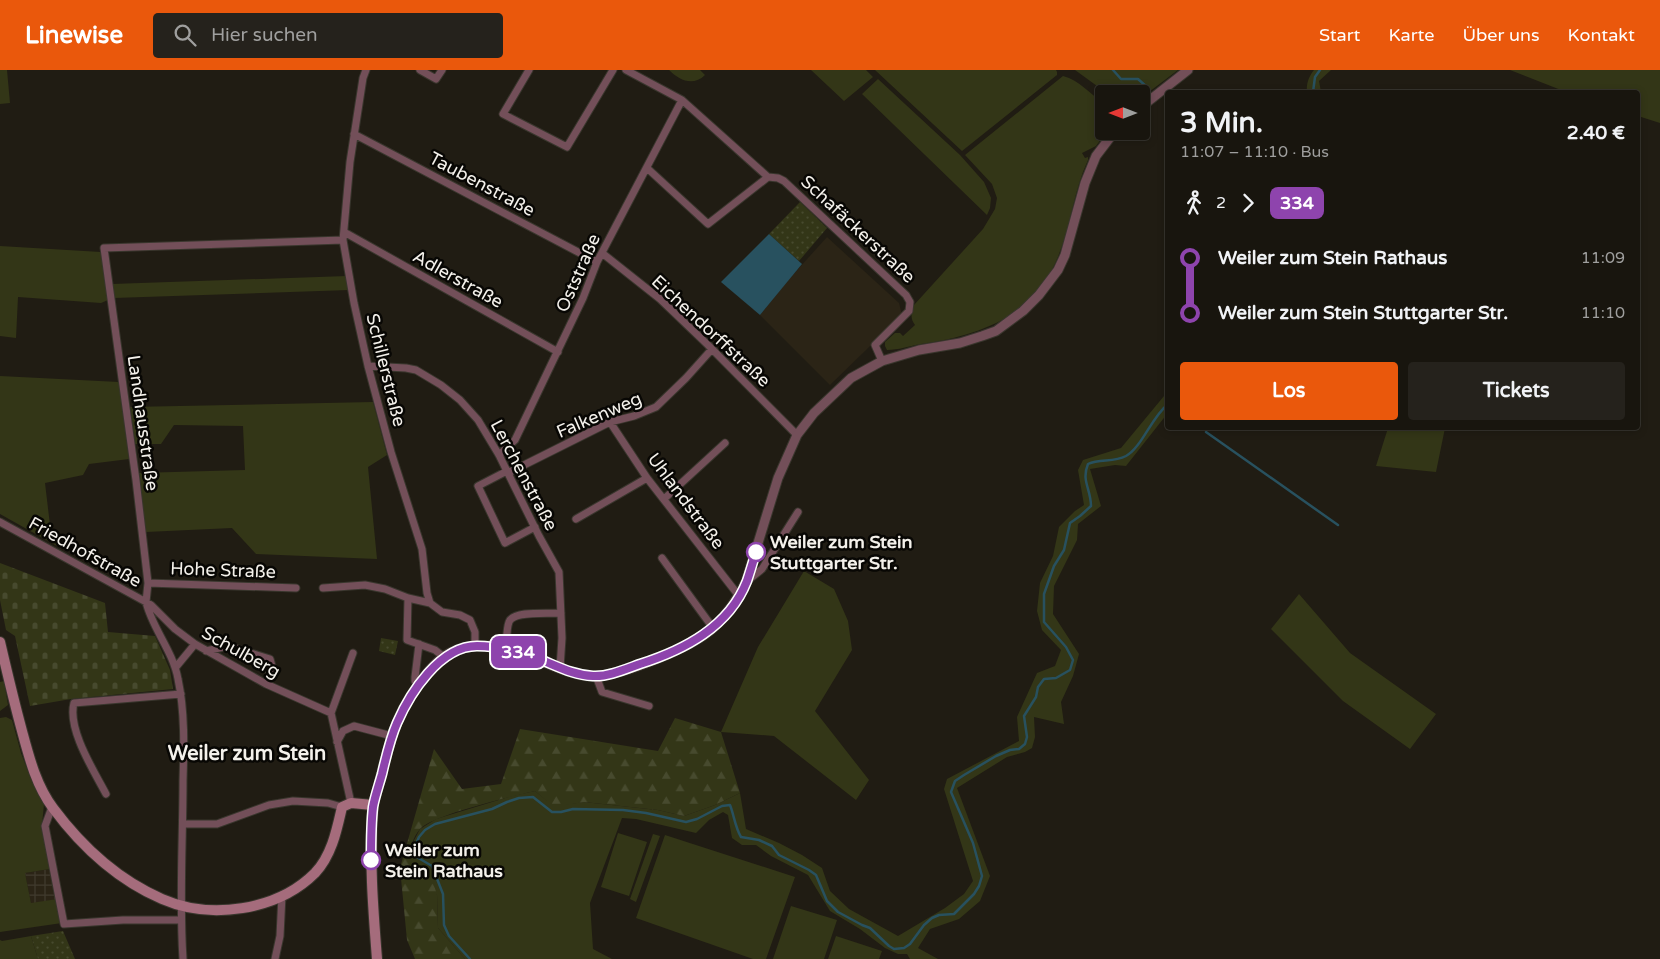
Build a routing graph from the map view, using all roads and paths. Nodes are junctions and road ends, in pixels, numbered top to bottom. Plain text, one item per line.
1 (366, 70) edge
2 (420, 70) edge
3 (442, 70) edge
4 (529, 70) edge
5 (613, 70) edge
6 (626, 70) edge
7 (1188, 70) edge
8 (682, 100) junction
9 (1150, 100) edge
10 (354, 134) junction
11 (1108, 140) edge
12 (647, 168) junction
13 (768, 177) junction
14 (344, 236) junction
15 (602, 253) junction
16 (596, 262) junction
17 (712, 349) junction
18 (558, 352) junction
19 (882, 361) junction
20 (368, 366) junction
21 (610, 422) junction
22 (797, 435) junction
23 (725, 444) dead end
24 (499, 455) junction
25 (507, 472) junction
26 (647, 478) junction
27 (664, 499) junction
28 (798, 512) dead end
29 (576, 519) dead end
30 (0, 522) edge
31 (535, 527) junction
32 (662, 558) dead end
33 (746, 582) junction
34 (148, 583) junction
35 (296, 588) dead end
36 (323, 588) dead end
37 (739, 596) junction
38 (408, 598) junction
39 (146, 602) junction
40 (430, 604) junction
41 (561, 614) junction
42 (713, 628) junction
43 (0, 642) edge
44 (194, 644) junction
45 (419, 644) junction
46 (475, 646) junction
47 (506, 649) junction
48 (206, 651) junction
49 (353, 653) dead end
50 (444, 657) junction
51 (176, 667) junction
52 (560, 668) junction
53 (596, 676) junction
54 (266, 684) junction
55 (420, 685) junction
56 (181, 694) junction
57 (649, 706) dead end
58 (331, 713) junction
59 (392, 736) junction
60 (337, 742) junction
61 (106, 794) dead end
62 (346, 805) junction
63 (373, 805) junction
64 (52, 807) junction
65 (183, 824) junction
66 (282, 895) junction
67 (181, 905) junction
68 (180, 920) junction
69 (183, 959) edge
70 (275, 959) edge
71 (377, 959) edge

1 - 10 street, Schillerstraße
2 - 3 street
4 - 5 street
6 - 8 street, Schafäckerstraße
7 - 9 street
8 - 12 street, Oststraße
8 - 13 street, Schafäckerstraße
10 - 14 street, Schillerstraße
10 - 16 street, Taubenstraße
11 - 19 street
12 - 13 street
12 - 15 street, Oststraße
13 - 19 street, Schafäckerstraße
14 - 18 street, Adlerstraße
14 - 20 street, Schillerstraße
14 - 34 street, Landhausstraße
15 - 16 street, Oststraße
15 - 17 street, Eichendorffstraße
16 - 18 street, Oststraße
17 - 21 street, Falkenweg
17 - 22 street, Eichendorffstraße
18 - 24 street, Oststraße
19 - 22 street
20 - 24 street, Lerchenstraße
20 - 40 street, Schillerstraße
21 - 25 street, Falkenweg
21 - 26 street, Uhlandstraße
22 - 33 street
23 - 27 street
24 - 25 street, Lerchenstraße
25 - 31 street, Lerchenstraße
25 - 31 street, Falkenweg
26 - 27 street, Uhlandstraße
26 - 29 street
27 - 37 street, Uhlandstraße
28 - 33 street
30 - 39 street, Friedhofstraße
31 - 41 street, Lerchenstraße
32 - 42 street
33 - 37 street
34 - 35 street, Hohe Straße
34 - 39 street, Landhausstraße
36 - 38 street
37 - 42 street
38 - 40 street
38 - 45 street
39 - 44 street, Schulberg
39 - 51 street, Friedhofstraße
40 - 46 street
41 - 47 street
41 - 52 street, Lerchenstraße
42 - 53 street
43 - 64 main road
44 - 48 street, Schulberg
44 - 51 street
45 - 50 street
45 - 55 street
46 - 47 street
46 - 50 street
47 - 52 street
48 - 54 street, Schulberg
48 - 54 street
49 - 58 street
50 - 55 street
51 - 56 street, Friedhofstraße
52 - 53 street
53 - 57 street
54 - 58 street, Schulberg
55 - 59 street
56 - 61 street
56 - 65 street, Friedhofstraße
58 - 60 street
59 - 60 street
59 - 63 street
60 - 62 street
62 - 63 main road
62 - 65 street
62 - 66 main road
63 - 71 main road
64 - 67 main road
64 - 68 street
65 - 67 street, Friedhofstraße
66 - 67 main road
66 - 70 street
67 - 68 street, Friedhofstraße
68 - 69 street, Friedhofstraße

